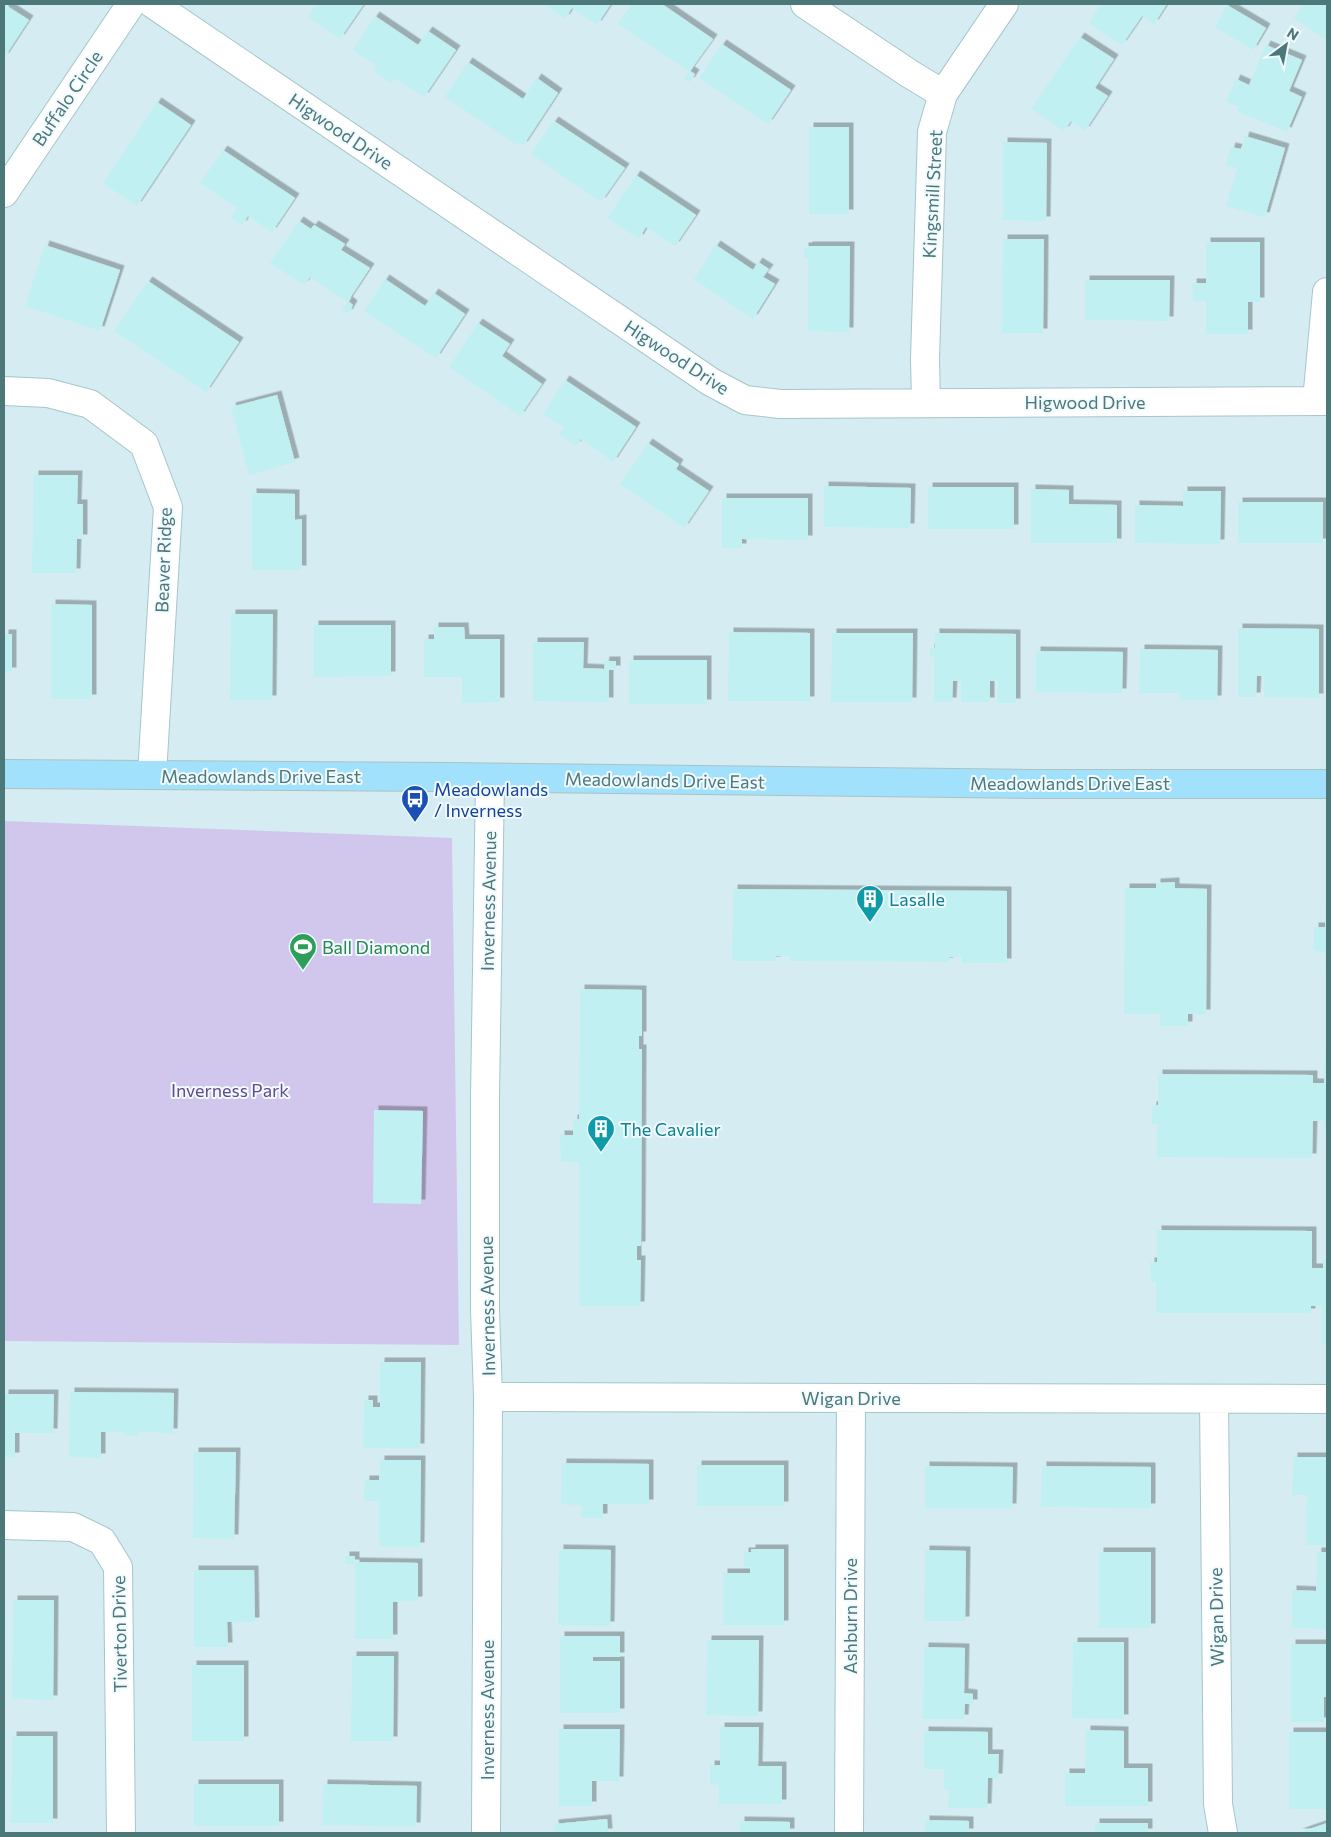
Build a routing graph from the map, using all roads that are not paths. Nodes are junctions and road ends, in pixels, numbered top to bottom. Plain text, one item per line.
1 (131, 4) edge
2 (153, 4) edge
3 (805, 4) edge
4 (1004, 4) edge
5 (943, 94) junction
6 (4, 193) edge
7 (1327, 292) edge
8 (4, 391) edge
9 (1322, 401) edge
10 (926, 403) junction
11 (4, 774) edge
12 (152, 775) junction
13 (490, 778) junction
14 (1327, 784) edge
15 (488, 1397) junction
16 (851, 1398) junction
17 (1327, 1399) edge
18 (1214, 1400) junction
19 (4, 1525) edge
20 (121, 1833) edge
21 (486, 1833) edge
22 (849, 1833) edge
23 (1223, 1833) edge

1 - 6 street, Buffalo Circle
2 - 10 street, Higwood Drive
3 - 5 street
4 - 5 street, Kingsmill Street
5 - 10 street, Kingsmill Street
7 - 9 street
8 - 12 street, Beaver Ridge
9 - 10 street, Higwood Drive
11 - 12 main road, Meadowlands Drive East
12 - 13 main road, Meadowlands Drive East
13 - 14 main road, Meadowlands Drive East
13 - 15 street, Inverness Avenue
15 - 16 street, Wigan Drive
15 - 21 street, Inverness Avenue
16 - 18 street, Wigan Drive
16 - 22 street, Ashburn Drive
17 - 18 street, Wigan Drive
18 - 23 street, Wigan Drive
19 - 20 street, Tiverton Drive

